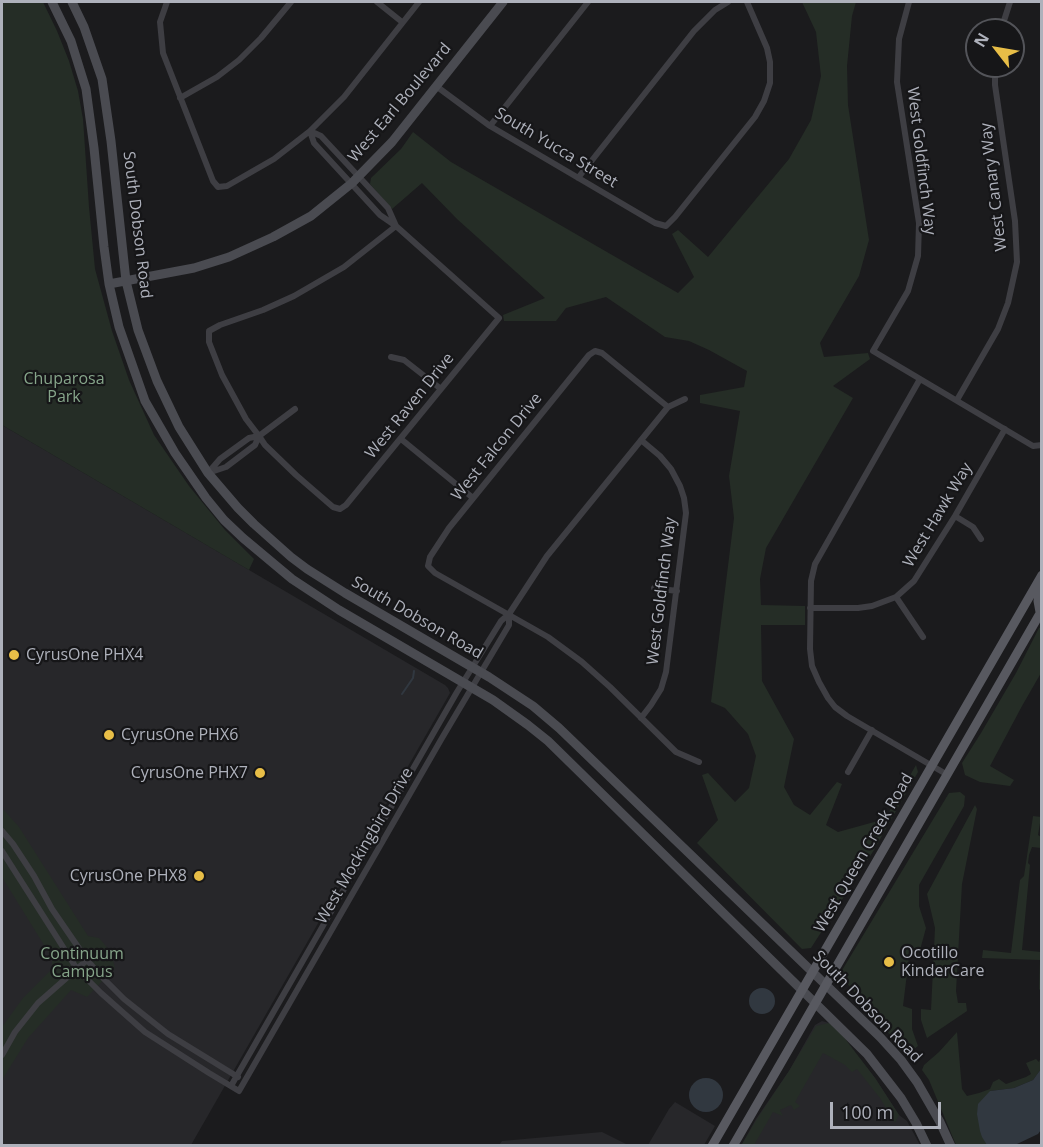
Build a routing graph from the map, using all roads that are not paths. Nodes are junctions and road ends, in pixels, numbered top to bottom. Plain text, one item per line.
1 (52, 2) edge
2 (72, 2) edge
3 (167, 2) edge
4 (291, 2) edge
5 (377, 2) edge
6 (419, 2) edge
7 (503, 2) edge
8 (588, 2) edge
9 (729, 2) edge
10 (747, 2) edge
11 (909, 2) edge
12 (1010, 2) edge
13 (1005, 18) edge
14 (402, 22) junction
15 (995, 78) edge
16 (436, 86) junction
17 (180, 98) junction
18 (490, 126) junction
19 (310, 131) junction
20 (578, 178) junction
21 (355, 180) junction
22 (396, 226) junction
23 (126, 281) junction
24 (109, 284) junction
25 (391, 357) dead end
26 (920, 379) junction
27 (441, 389) junction
28 (685, 399) dead end
29 (957, 399) junction
30 (668, 407) junction
31 (295, 409) dead end
32 (1005, 429) junction
33 (259, 436) junction
34 (401, 439) junction
35 (641, 440) junction
36 (1041, 445) edge
37 (208, 473) junction
38 (473, 498) junction
39 (955, 516) junction
40 (981, 539) dead end
41 (1041, 575) edge
42 (654, 588) dead end
43 (1041, 590) edge
44 (677, 591) junction
45 (897, 597) junction
46 (810, 608) junction
47 (1041, 611) edge
48 (509, 614) junction
49 (923, 637) dead end
50 (477, 670) junction
51 (463, 682) junction
52 (472, 688) junction
53 (641, 718) junction
54 (872, 730) junction
55 (699, 762) dead end
56 (932, 765) junction
57 (848, 772) dead end
58 (946, 774) junction
59 (2, 831) edge
60 (2, 851) edge
61 (337, 901) junction
62 (346, 906) junction
63 (87, 960) junction
64 (77, 969) junction
65 (813, 971) junction
66 (825, 983) junction
67 (803, 989) junction
68 (815, 1002) junction
69 (2, 1055) edge
70 (237, 1076) junction
71 (245, 1080) junction
72 (231, 1086) junction
73 (712, 1146) edge
74 (733, 1146) edge
75 (927, 1146) edge
76 (951, 1146) edge

1 - 24 main road, South Dobson Road
2 - 23 main road, South Dobson Road
3 - 17 street
4 - 17 street
5 - 14 street
6 - 14 street
7 - 16 main road, West Earl Boulevard
8 - 18 street
9 - 20 street
10 - 20 street, South Yucca Street
11 - 26 street, West Goldfinch Way
12 - 13 street
14 - 19 street
15 - 29 street, West Canary Way
16 - 18 street, South Yucca Street
16 - 21 main road, West Earl Boulevard
17 - 19 street
18 - 20 street, South Yucca Street
19 - 21 street
21 - 22 street
21 - 22 street
21 - 23 main road, West Earl Boulevard
22 - 27 street, West Raven Drive
22 - 33 street
23 - 24 main road, West Earl Boulevard
23 - 37 main road, South Dobson Road
24 - 51 main road, South Dobson Road
25 - 27 street
26 - 29 street
26 - 46 street
27 - 34 street, West Raven Drive
28 - 30 street, West Mockingbird Drive
29 - 32 street
30 - 35 street, West Mockingbird Drive
30 - 38 street, West Falcon Drive
31 - 33 street
32 - 36 street
32 - 39 street, West Hawk Way
33 - 34 street, West Raven Drive
33 - 37 street
33 - 37 street
34 - 38 street
35 - 44 street, West Goldfinch Way
35 - 48 street, West Mockingbird Drive
37 - 50 main road, South Dobson Road
38 - 48 street, West Falcon Drive
39 - 40 street
39 - 45 street, West Hawk Way
41 - 56 main road, West Queen Creek Road
42 - 44 street
43 - 47 main road
44 - 53 street, West Goldfinch Way
45 - 46 street, West Hawk Way
45 - 49 street
46 - 54 street
47 - 58 main road, West Queen Creek Road
48 - 50 street, West Mockingbird Drive
48 - 53 street
50 - 51 street, West Mockingbird Drive
50 - 52 street, West Mockingbird Drive
50 - 65 main road, South Dobson Road
51 - 52 main road, South Dobson Road
51 - 61 street, West Mockingbird Drive
52 - 62 street, West Mockingbird Drive
52 - 67 main road, South Dobson Road
53 - 55 street
54 - 56 street
54 - 57 street
56 - 58 street
56 - 65 main road, West Queen Creek Road
58 - 66 main road, West Queen Creek Road
59 - 63 street
60 - 64 street
61 - 62 street
61 - 70 street, West Mockingbird Drive
62 - 71 street, West Mockingbird Drive
63 - 64 street
63 - 70 street
64 - 69 street
64 - 72 street
65 - 66 main road, South Dobson Road
65 - 67 main road, West Queen Creek Road
66 - 68 main road, West Queen Creek Road
66 - 76 main road, South Dobson Road
67 - 68 main road, South Dobson Road
67 - 73 main road, West Queen Creek Road
68 - 74 main road, West Queen Creek Road
68 - 75 main road, South Dobson Road
70 - 71 street
70 - 72 street, West Mockingbird Drive
71 - 72 street, West Mockingbird Drive

